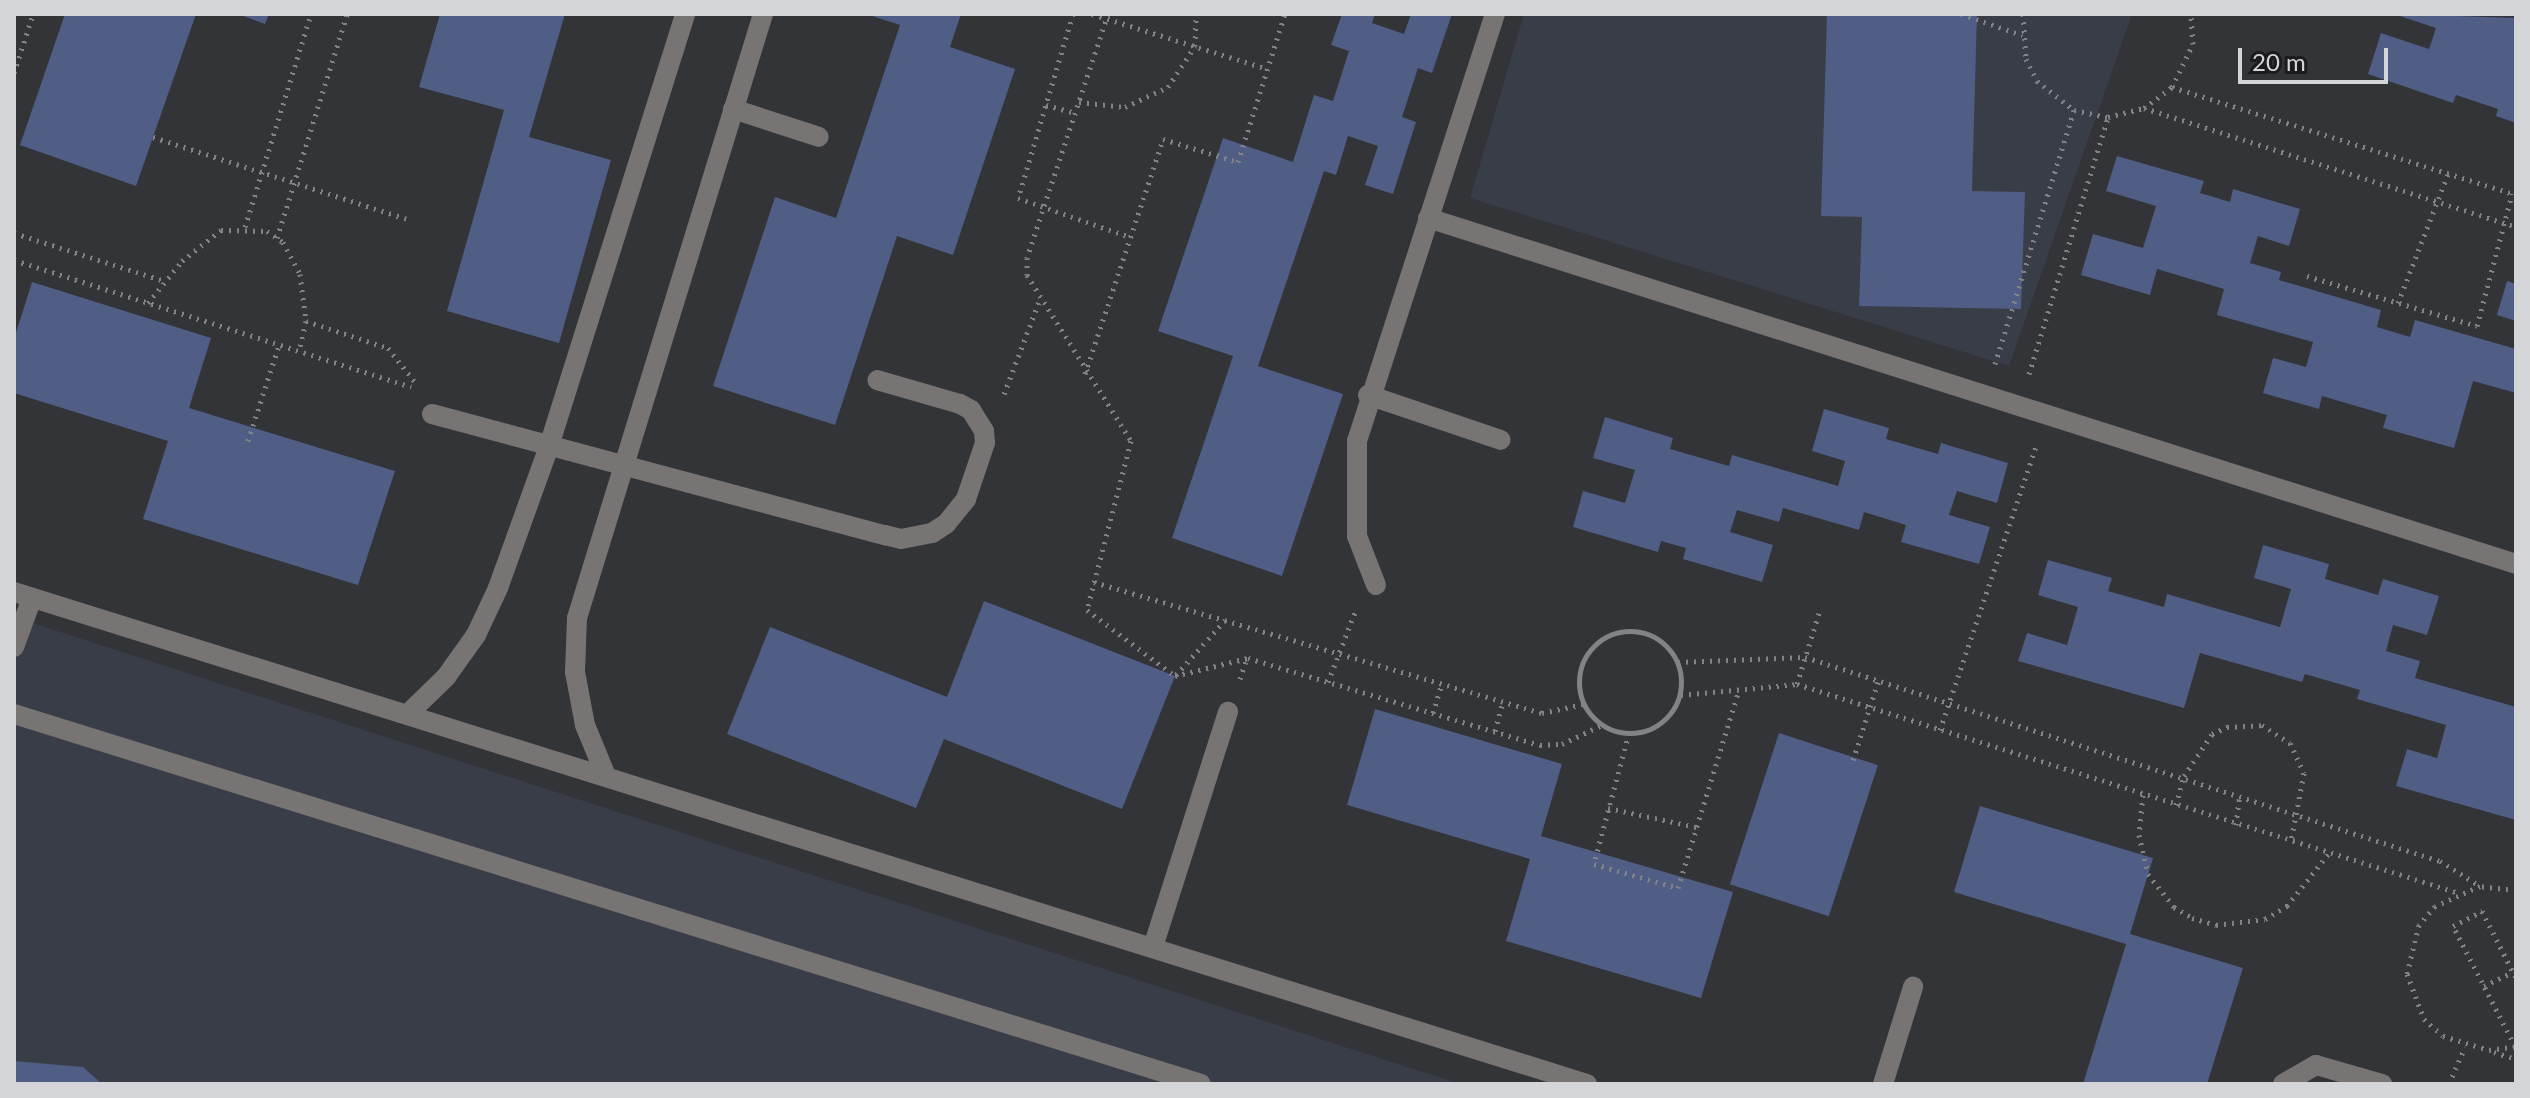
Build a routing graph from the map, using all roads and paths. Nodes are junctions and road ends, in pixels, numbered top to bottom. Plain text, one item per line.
1 (33, 14) edge
2 (311, 14) edge
3 (347, 14) edge
4 (685, 14) edge
5 (763, 14) edge
6 (1073, 14) edge
7 (1092, 14) edge
8 (1196, 14) edge
9 (1285, 14) edge
10 (1495, 14) edge
11 (1961, 14) edge
12 (2023, 14) edge
13 (2191, 14) edge
14 (1108, 16) edge
15 (2022, 35) junction
16 (1195, 46) junction
17 (1267, 69) junction
18 (14, 73) edge
19 (2172, 87) junction
20 (1079, 102) junction
21 (1046, 105) junction
22 (2144, 108) junction
23 (733, 109) junction
24 (2074, 110) junction
25 (1075, 113) junction
26 (2108, 117) junction
27 (153, 137) dead end
28 (819, 137) dead end
29 (262, 172) junction
30 (2448, 174) junction
31 (294, 183) junction
32 (2514, 195) edge
33 (2437, 203) junction
34 (1044, 208) junction
35 (1428, 218) junction
36 (410, 220) dead end
37 (2505, 223) junction
38 (245, 227) junction
39 (2516, 227) edge
40 (14, 233) edge
41 (1130, 237) junction
42 (277, 238) junction
43 (14, 260) edge
44 (2307, 276) dead end
45 (164, 281) junction
46 (1040, 301) junction
47 (148, 303) junction
48 (2398, 303) junction
49 (306, 321) junction
50 (279, 345) junction
51 (299, 351) junction
52 (1085, 375) junction
53 (877, 380) dead end
54 (1368, 395) junction
55 (1985, 395) junction
56 (2019, 405) junction
57 (432, 414) dead end
58 (2047, 414) junction
59 (1501, 440) dead end
60 (248, 441) dead end
61 (985, 443) junction
62 (549, 446) junction
63 (621, 467) junction
64 (2516, 564) edge
65 (1373, 578) joint
66 (1094, 582) junction
67 (23, 595) edge
68 (1820, 610) dead end
69 (1226, 619) junction
70 (14, 647) edge
71 (1340, 652) junction
72 (1805, 657) junction
73 (1678, 662) junction
74 (1175, 676) junction
75 (1879, 679) junction
76 (1328, 682) junction
77 (1442, 683) junction
78 (1797, 684) junction
79 (1739, 690) junction
80 (1681, 695) junction
81 (1503, 702) junction
82 (1950, 702) junction
83 (1584, 704) junction
84 (1870, 708) junction
85 (1228, 712) dead end
86 (409, 713) junction
87 (1433, 713) junction
88 (14, 714) edge
89 (1602, 725) junction
90 (1940, 730) junction
91 (1495, 731) junction
92 (1629, 733) junction
93 (1853, 760) dead end
94 (606, 776) junction
95 (2184, 776) junction
96 (2240, 794) junction
97 (2143, 795) junction
98 (2176, 805) junction
99 (1608, 808) junction
100 (2297, 813) junction
101 (2236, 825) junction
102 (1697, 827) junction
103 (2291, 841) junction
104 (2329, 853) junction
105 (2480, 886) junction
106 (2516, 890) edge
107 (2456, 892) junction
108 (1153, 947) junction
109 (2514, 975) edge
110 (2484, 986) junction
111 (1913, 987) dead end
112 (2516, 1046) edge
113 (2465, 1047) junction
114 (2489, 1050) junction
115 (2516, 1059) edge
116 (1201, 1084) edge
117 (1587, 1084) edge
118 (1883, 1084) edge
119 (2283, 1084) edge
120 (2382, 1084) edge
121 (2449, 1084) edge

1 - 18 path
2 - 29 path
3 - 31 path
4 - 62 street
5 - 23 street
6 - 21 path
7 - 14 path
8 - 16 path
9 - 17 path
10 - 35 street
11 - 15 path
12 - 15 path
13 - 19 path
14 - 16 path
14 - 20 path
15 - 24 path
16 - 17 path
16 - 20 path
17 - 41 path
19 - 22 path
19 - 30 path
20 - 25 path
21 - 25 path
21 - 34 path
22 - 26 path
22 - 33 path
23 - 28 street
23 - 63 street
24 - 26 path
24 - 55 path
25 - 34 path
26 - 56 path
27 - 29 path
29 - 31 path
29 - 38 path
30 - 32 path
30 - 33 path
31 - 36 path
31 - 42 path
32 - 37 path
33 - 37 path
33 - 48 path
34 - 41 path
34 - 46 path
35 - 54 street
35 - 55 street
37 - 39 path
37 - 48 path
38 - 42 path
38 - 45 path
40 - 45 path
41 - 52 path
42 - 49 path
43 - 47 path
44 - 48 path
45 - 47 path
46 - 52 path
46 - 61 path
47 - 50 path
49 - 51 path
49 - 51 path
50 - 51 path
50 - 60 path
52 - 66 path
53 - 61 street
54 - 59 street
54 - 65 street
55 - 56 street
56 - 58 street
57 - 62 street
58 - 64 street
58 - 82 path
61 - 63 street
62 - 63 street
62 - 86 street
63 - 94 street
65 - 71 path
66 - 69 path
66 - 74 path
67 - 70 street
67 - 86 street
68 - 72 path
69 - 71 path
69 - 74 path
71 - 76 path
71 - 77 path
72 - 73 path
72 - 75 path
72 - 78 path
73 - 80 path
73 - 83 path
74 - 76 path
75 - 82 path
75 - 84 path
76 - 87 path
77 - 81 path
77 - 87 path
78 - 79 path
78 - 84 path
79 - 80 path
79 - 102 path
80 - 92 path
81 - 83 path
81 - 91 path
82 - 90 path
82 - 95 path
83 - 89 path
84 - 90 path
84 - 93 path
85 - 108 street
86 - 94 street
87 - 91 path
88 - 116 street
89 - 91 path
89 - 92 path
90 - 97 path
92 - 99 path
94 - 108 street
95 - 96 path
95 - 98 path
95 - 100 path
96 - 100 path
96 - 101 path
97 - 98 path
97 - 104 path
98 - 101 path
99 - 102 path
99 - 102 path
100 - 103 path
100 - 105 path
101 - 103 path
103 - 104 path
104 - 107 path
105 - 106 path
105 - 107 path
107 - 113 path
108 - 117 street
109 - 110 path
109 - 110 path
110 - 112 path
111 - 118 street
112 - 114 path
113 - 114 path
113 - 121 path
114 - 115 path
119 - 120 street

